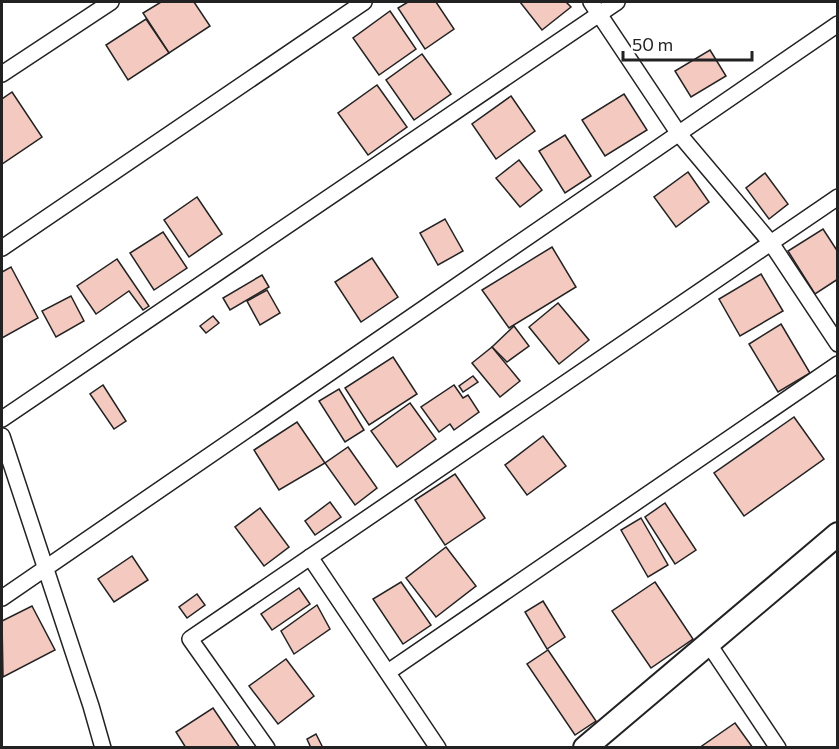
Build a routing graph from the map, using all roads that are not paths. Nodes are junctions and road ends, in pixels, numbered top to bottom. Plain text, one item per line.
1 (111, 2) edge
2 (364, 2) edge
3 (617, 2) edge
4 (595, 8) edge
5 (837, 24) edge
6 (2, 74) edge
7 (680, 134) junction
8 (837, 197) edge
9 (771, 243) junction
10 (2, 248) edge
11 (837, 344) edge
12 (837, 364) edge
13 (2, 419) edge
14 (2, 436) edge
15 (837, 534) edge
16 (310, 557) junction
17 (45, 568) junction
18 (2, 598) edge
19 (708, 643) junction
20 (388, 672) junction
21 (607, 740) edge
22 (103, 747) edge
23 (267, 747) edge
24 (438, 747) edge
25 (585, 747) edge
26 (778, 747) edge

1 - 6 street
2 - 10 street
3 - 4 street
4 - 7 street
4 - 13 street
5 - 7 street
7 - 9 street
7 - 17 street
8 - 9 street
9 - 11 street
9 - 16 street
12 - 20 street
14 - 17 street
15 - 19 street
16 - 20 street
16 - 23 street
17 - 18 street
17 - 22 street
19 - 21 street
19 - 26 street
20 - 24 street
21 - 25 street

